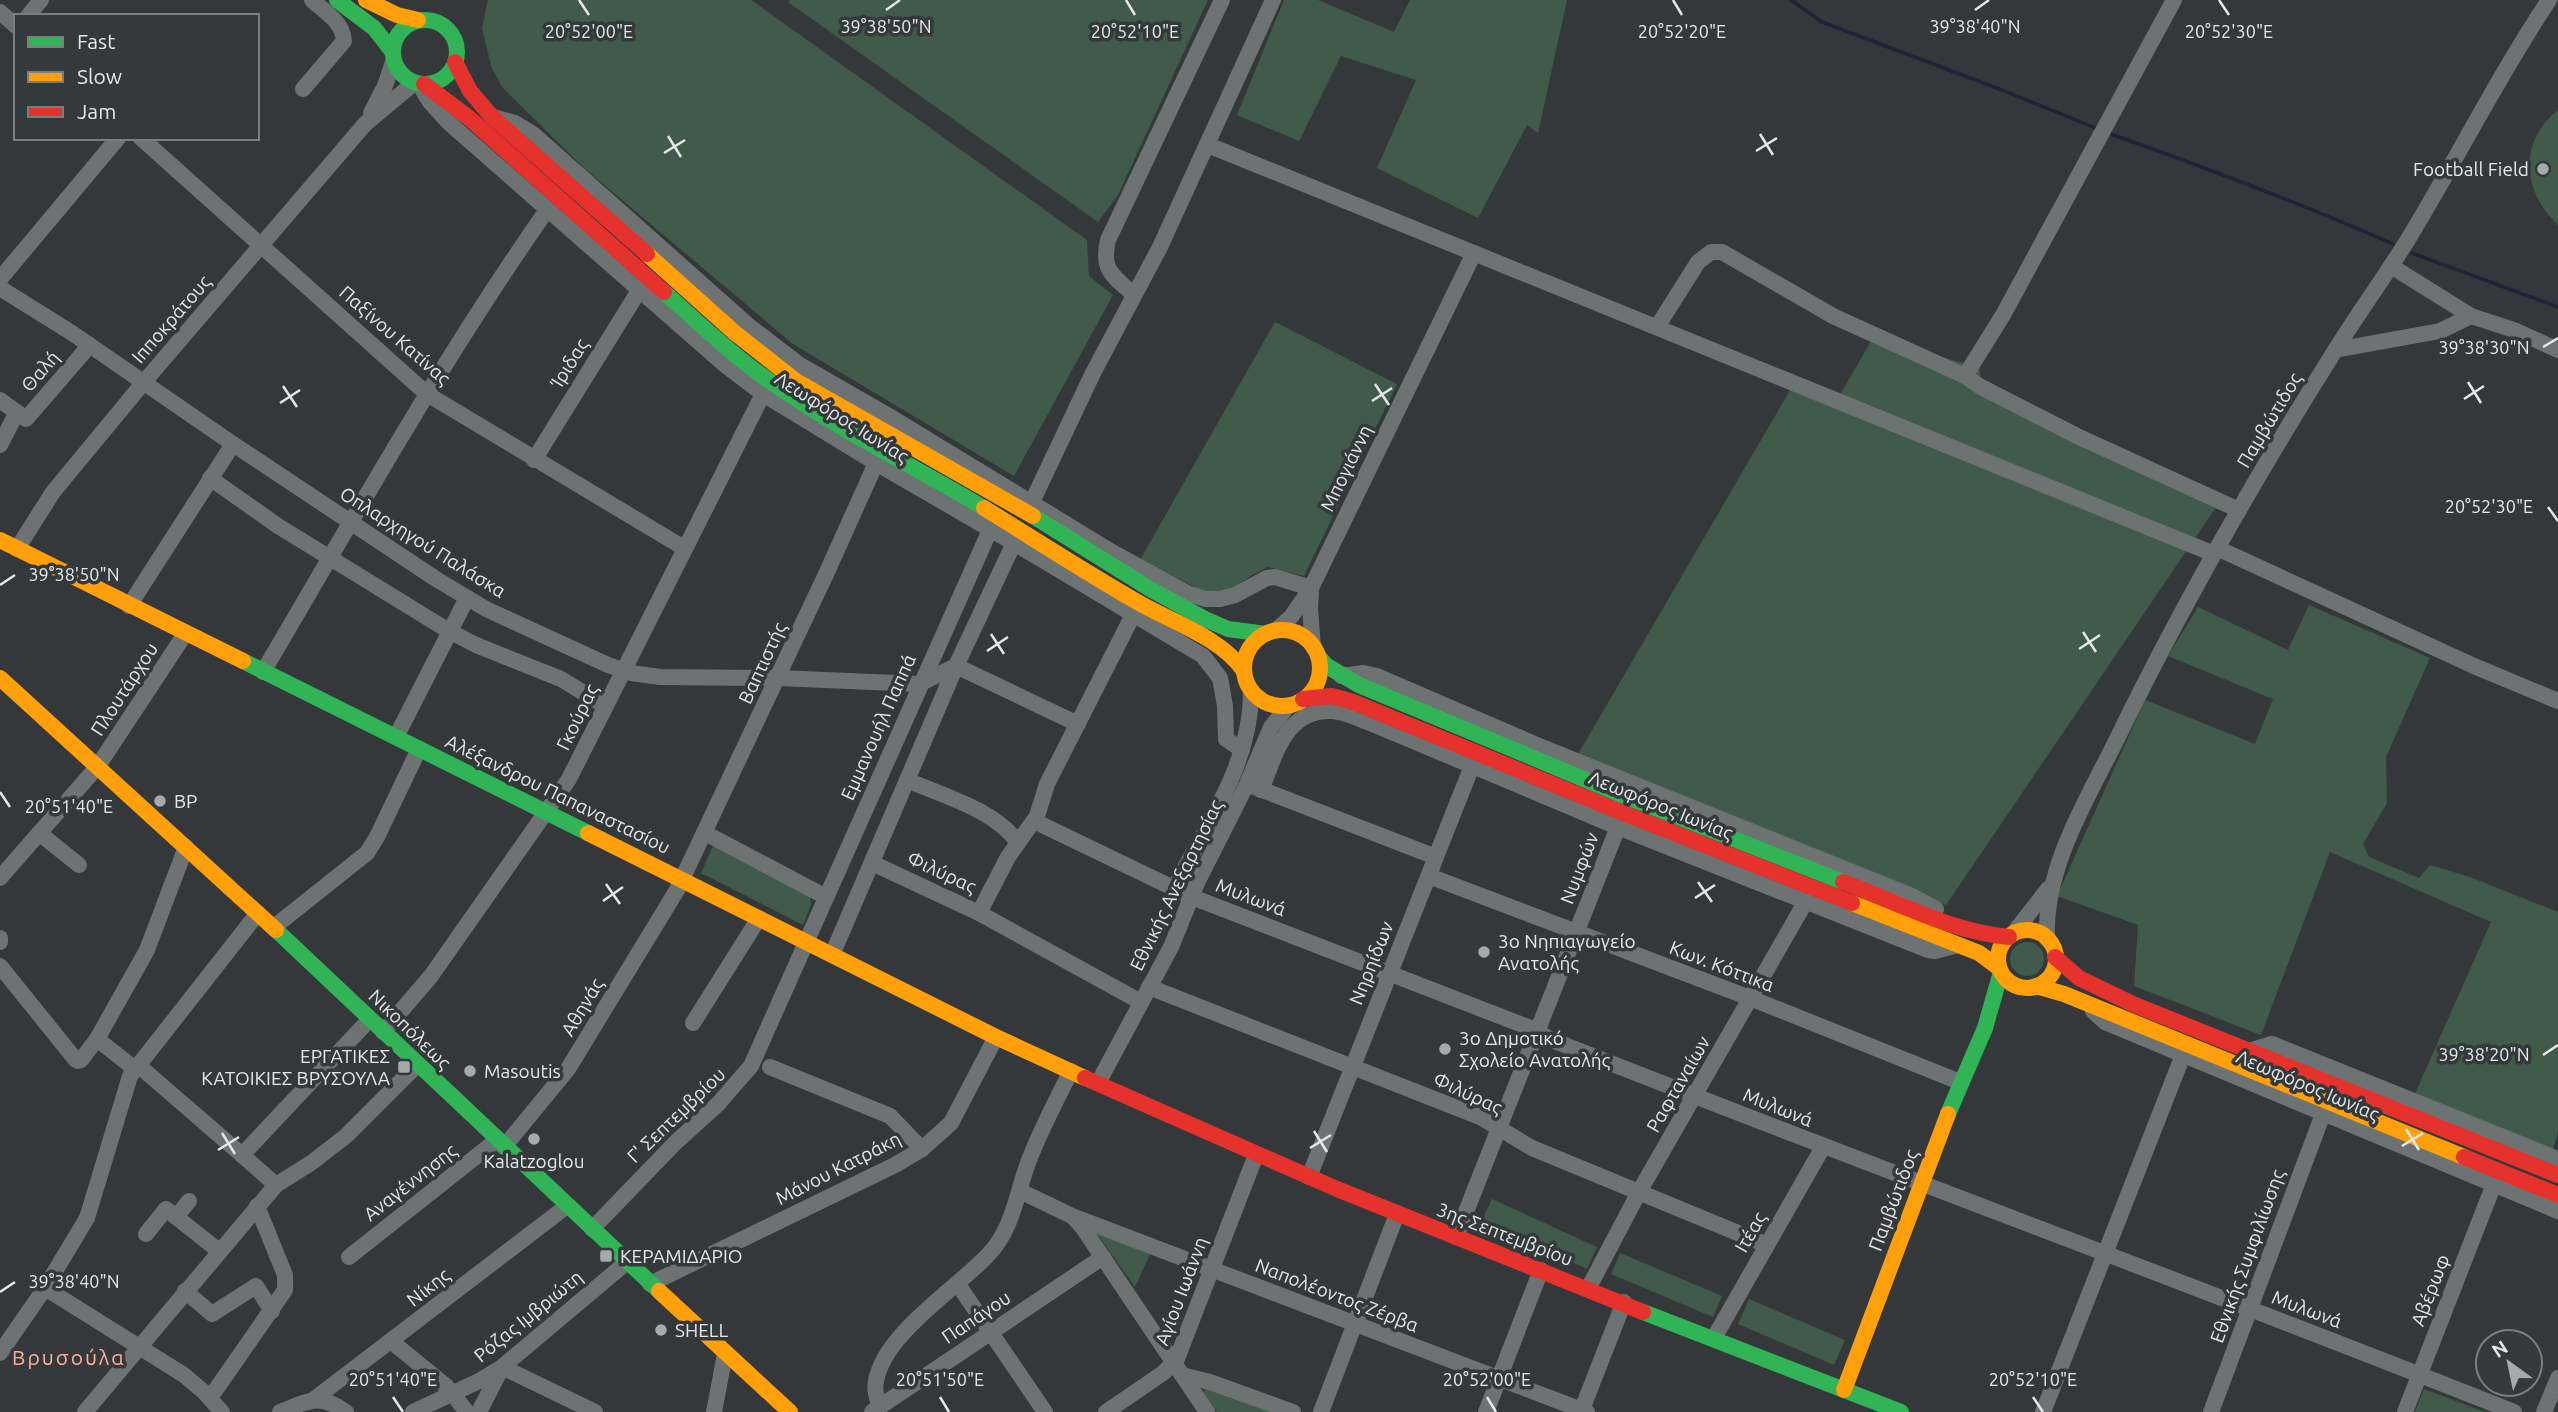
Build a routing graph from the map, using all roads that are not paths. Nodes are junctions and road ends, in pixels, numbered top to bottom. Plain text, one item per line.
1 (41, 0) edge
2 (312, 0) edge
3 (337, 0) edge
4 (366, 0) edge
5 (1222, 0) edge
6 (1273, 0) edge
7 (2174, 0) edge
8 (2549, 0) edge
9 (0, 12) edge
10 (30, 14) edge
11 (418, 20) junction
12 (14, 24) edge
13 (393, 56) junction
14 (456, 62) junction
15 (419, 84) junction
16 (303, 89) dead end
17 (365, 124) junction
18 (116, 140) edge
19 (143, 140) edge
20 (1208, 145) junction
21 (547, 210) junction
22 (261, 246) junction
23 (1474, 253) junction
24 (2391, 266) junction
25 (0, 279) edge
26 (0, 288) edge
27 (640, 289) junction
28 (1133, 294) junction
29 (2471, 316) junction
30 (1657, 327) junction
31 (90, 345) junction
32 (2335, 350) junction
33 (2558, 351) edge
34 (1965, 376) junction
35 (144, 382) junction
36 (427, 394) junction
37 (763, 394) junction
38 (0, 400) edge
39 (17, 412) junction
40 (233, 444) junction
41 (0, 445) edge
42 (534, 460) junction
43 (876, 463) junction
44 (210, 478) junction
45 (1030, 508) junction
46 (2239, 510) junction
47 (350, 522) junction
48 (990, 530) junction
49 (1017, 536) junction
50 (0, 540) edge
51 (684, 548) junction
52 (18, 549) junction
53 (2215, 551) junction
54 (331, 558) junction
55 (1311, 588) junction
56 (467, 598) junction
57 (129, 606) junction
58 (1133, 615) junction
59 (450, 631) junction
60 (1270, 632) junction
61 (185, 634) junction
62 (1315, 652) junction
63 (956, 666) junction
64 (623, 671) junction
65 (1244, 671) junction
66 (263, 672) junction
67 (0, 678) edge
68 (778, 678) junction
69 (919, 684) junction
70 (1251, 691) junction
71 (2558, 701) edge
72 (1296, 702) junction
73 (605, 706) junction
74 (1077, 724) junction
75 (396, 737) junction
76 (419, 749) junction
77 (1242, 750) junction
78 (98, 766) junction
79 (1472, 766) junction
80 (907, 780) junction
81 (1254, 787) junction
82 (547, 812) junction
83 (1034, 821) junction
84 (1618, 827) junction
85 (39, 833) junction
86 (705, 833) junction
87 (1018, 844) junction
88 (186, 847) junction
89 (1436, 857) junction
90 (872, 863) junction
91 (79, 865) dead end
92 (1429, 876) junction
93 (0, 878) edge
94 (2055, 878) junction
95 (683, 879) junction
96 (1174, 888) junction
97 (826, 897) junction
98 (1192, 897) junction
99 (1806, 901) junction
100 (258, 912) junction
101 (978, 913) junction
102 (759, 918) junction
103 (274, 927) junction
104 (1576, 932) junction
105 (2011, 935) junction
106 (2047, 939) junction
107 (807, 942) junction
108 (1958, 945) junction
109 (832, 955) junction
110 (2055, 957) junction
111 (0, 966) edge
112 (2000, 970) junction
113 (1390, 973) junction
114 (1149, 987) junction
115 (2030, 987) junction
116 (1750, 999) junction
117 (1141, 1002) junction
118 (2087, 1004) junction
119 (370, 1019) junction
120 (692, 1023) dead end
121 (1986, 1028) junction
122 (383, 1032) junction
123 (1538, 1032) junction
124 (996, 1037) junction
125 (97, 1039) junction
126 (2249, 1051) junction
127 (2183, 1055) junction
128 (417, 1065) junction
129 (136, 1067) junction
130 (770, 1067) dead end
131 (1352, 1067) junction
132 (1071, 1071) junction
133 (1960, 1082) junction
134 (1098, 1083) junction
135 (1696, 1097) junction
136 (2323, 1114) junction
137 (1499, 1130) junction
138 (500, 1144) junction
139 (1823, 1147) junction
140 (922, 1149) junction
141 (242, 1155) junction
142 (1256, 1155) junction
143 (2558, 1159) edge
144 (2558, 1175) edge
145 (1309, 1177) junction
146 (1921, 1184) junction
147 (2494, 1184) junction
148 (276, 1185) junction
149 (1020, 1191) junction
150 (1639, 1192) junction
151 (2558, 1195) edge
152 (189, 1201) dead end
153 (257, 1206) junction
154 (566, 1206) junction
155 (2558, 1211) edge
156 (1397, 1214) junction
157 (1072, 1216) junction
158 (176, 1217) junction
159 (592, 1229) junction
160 (146, 1234) dead end
161 (1456, 1237) junction
162 (1767, 1244) junction
163 (219, 1251) junction
164 (2105, 1253) junction
165 (1103, 1256) junction
166 (349, 1257) dead end
167 (626, 1262) junction
168 (1212, 1269) junction
169 (1541, 1270) junction
170 (957, 1283) junction
171 (650, 1284) junction
172 (46, 1288) junction
173 (1587, 1289) junction
174 (185, 1291) junction
175 (1624, 1302) junction
176 (2250, 1309) junction
177 (272, 1311) junction
178 (1355, 1324) junction
179 (991, 1332) junction
180 (1714, 1338) junction
181 (391, 1342) junction
182 (139, 1346) junction
183 (0, 1353) edge
184 (725, 1354) junction
185 (502, 1367) junction
186 (1178, 1369) junction
187 (2420, 1375) junction
188 (1499, 1378) junction
189 (2558, 1378) edge
190 (1844, 1390) junction
191 (453, 1393) junction
192 (211, 1398) junction
193 (313, 1400) junction
194 (876, 1410) edge
195 (1583, 1411) edge
196 (85, 1412) edge
197 (222, 1412) edge
198 (280, 1412) edge
199 (346, 1412) edge
200 (414, 1412) edge
201 (467, 1412) edge
202 (480, 1412) edge
203 (596, 1412) edge
204 (714, 1412) edge
205 (790, 1412) edge
206 (1045, 1412) edge
207 (1106, 1412) edge
208 (1207, 1412) edge
209 (1293, 1412) edge
210 (1321, 1412) edge
211 (1486, 1412) edge
212 (1901, 1412) edge
213 (2043, 1412) edge
214 (2211, 1412) edge
215 (2406, 1412) edge
216 (2514, 1412) edge
217 (2544, 1412) edge

1 - 10 street
2 - 16 street
3 - 13 street
4 - 11 street
5 - 28 street
6 - 20 street
7 - 34 street
8 - 24 street, Παμβώτιδος
9 - 12 street
11 - 13 street
11 - 14 street
13 - 15 street
13 - 17 street, Ιπποκράτους
14 - 15 street
14 - 45 street, Λεωφόρος Ιωνίας
15 - 17 street, Ιπποκράτους
15 - 21 street, Λεωφόρος Ιωνίας
15 - 49 street
17 - 22 street, Ιπποκράτους
18 - 25 street
19 - 22 street, Παξίνου Κατίνας
20 - 23 street
20 - 28 street
21 - 27 street, Λεωφόρος Ιωνίας
21 - 36 street
22 - 35 street, Ιπποκράτους
22 - 36 street, Παξίνου Κατίνας
23 - 30 street
23 - 55 street, Μπογιάννη
24 - 29 street
24 - 32 street, Παμβώτιδος
26 - 31 street, Οπλαρχηγού Παλάσκα
27 - 37 street, Λεωφόρος Ιωνίας
27 - 42 street, Ίριδας
28 - 45 street
29 - 32 street
29 - 33 street
30 - 34 street
30 - 53 street
31 - 35 street, Οπλαρχηγού Παλάσκα
31 - 39 street, Θαλή
32 - 46 street, Παμβώτιδος
34 - 46 street
35 - 40 street, Οπλαρχηγού Παλάσκα
35 - 52 street, Ιπποκράτους
36 - 42 street, Παξίνου Κατίνας
36 - 47 street
37 - 43 street, Λεωφόρος Ιωνίας
37 - 51 street, Γκούρας
38 - 39 street
39 - 41 street, Θαλή
40 - 44 street
40 - 47 street, Οπλαρχηγού Παλάσκα
42 - 51 street, Παξίνου Κατίνας
43 - 48 street, Λεωφόρος Ιωνίας
43 - 68 street, Βαπτιστής
44 - 54 street
44 - 57 street
45 - 55 street
45 - 60 street, Λεωφόρος Ιωνίας
46 - 53 street, Παμβώτιδος
47 - 54 street
47 - 56 street, Οπλαρχηγού Παλάσκα
48 - 49 street, Λεωφόρος Ιωνίας
48 - 69 street, Εμμανουήλ Παππά
49 - 58 street, Λεωφόρος Ιωνίας
49 - 63 street
49 - 65 street, Λεωφόρος Ιωνίας
50 - 52 street, Αλέξανδρου Παπαναστασίου
51 - 64 street, Γκούρας
52 - 57 street, Αλέξανδρου Παπαναστασίου
53 - 71 street
53 - 94 street, Παμβώτιδος
54 - 59 street
54 - 66 street
55 - 60 street, Μπογιάννη
55 - 62 street, Μπογιάννη
56 - 59 street
56 - 64 street, Οπλαρχηγού Παλάσκα
57 - 61 street, Αλέξανδρου Παπαναστασίου
58 - 74 street
58 - 77 street, Λεωφόρος Ιωνίας
59 - 73 street
59 - 75 street
60 - 62 street, Λεωφόρος Ιωνίας
60 - 65 street
61 - 66 street, Αλέξανδρου Παπαναστασίου
61 - 78 street, Πλουτάρχου
62 - 72 street
62 - 105 street, Λεωφόρος Ιωνίας
63 - 69 street
63 - 74 street
63 - 80 street
64 - 68 street, Οπλαρχηγού Παλάσκα
64 - 73 street, Γκούρας
65 - 70 street, Λεωφόρος Ιωνίας
66 - 75 street, Αλέξανδρου Παπαναστασίου
67 - 78 street, Νικοπόλεως
68 - 69 street, Οπλαρχηγού Παλάσκα
68 - 86 street, Βαπτιστής
69 - 97 street, Εμμανουήλ Παππά
70 - 72 street, Λεωφόρος Ιωνίας
70 - 77 street, Εθνικής Ανεξαρτησίας
72 - 81 street, Εθνικής Ανεξαρτησίας
72 - 108 street, Λεωφόρος Ιωνίας
73 - 82 street, Γκούρας
74 - 83 street
75 - 76 street, Αλέξανδρου Παπαναστασίου
76 - 82 street, Αλέξανδρου Παπαναστασίου
76 - 103 street
77 - 96 street, Εθνικής Ανεξαρτησίας
78 - 85 street, Πλουτάρχου
78 - 88 street, Νικοπόλεως
79 - 81 street
79 - 84 street
79 - 89 street, Νηρηίδων
80 - 87 street
80 - 90 street
81 - 89 street
81 - 98 street, Εθνικής Ανεξαρτησίας
82 - 95 street, Αλέξανδρου Παπαναστασίου
82 - 122 street, Γκούρας
83 - 87 street
83 - 96 street, Μυλωνά
84 - 99 street
84 - 104 street, Νυμφών
85 - 91 street
85 - 93 street, Πλουτάρχου
86 - 95 street, Βαπτιστής
86 - 97 street
87 - 101 street
88 - 100 street, Νικοπόλεως
88 - 125 street
89 - 92 street, Νηρηίδων
90 - 101 street, Φιλύρας
90 - 109 street
92 - 104 street, Κων. Κόττικα
92 - 113 street, Νηρηίδων
94 - 105 street, Παμβώτιδος
94 - 106 street, Παμβώτιδος
95 - 102 street, Αλέξανδρου Παπαναστασίου
95 - 138 street, Αθηνάς
96 - 98 street, Μυλωνά
97 - 107 street, Εμμανουήλ Παππά
98 - 113 street, Μυλωνά
98 - 114 street, Εθνικής Ανεξαρτησίας
99 - 108 street
99 - 116 street, Ραφταναίων
100 - 103 street, Νικοπόλεως
100 - 129 street
101 - 117 street, Φιλύρας
102 - 107 street, Αλέξανδρου Παπαναστασίου
102 - 120 street
103 - 119 street, Νικοπόλεως
104 - 116 street, Κων. Κόττικα
104 - 123 street, Νυμφών
105 - 106 street
105 - 112 street
106 - 110 street
107 - 109 street, Αλέξανδρου Παπαναστασίου
107 - 159 street, Γ' Σεπτεμβρίου
108 - 112 street, Λεωφόρος Ιωνίας
109 - 124 street, Αλέξανδρου Παπαναστασίου
110 - 115 street
110 - 126 street, Λεωφόρος Ιωνίας
111 - 125 street
112 - 115 street
112 - 121 street, Παμβώτιδος
113 - 123 street, Μυλωνά
113 - 131 street, Νηρηίδων
114 - 117 street, Εθνικής Ανεξαρτησίας
114 - 131 street, Φιλύρας
115 - 118 street, Λεωφόρος Ιωνίας
115 - 121 street, Παμβώτιδος
116 - 133 street, Κων. Κόττικα
116 - 135 street, Ραφταναίων
117 - 134 street, Εθνικής Ανεξαρτησίας
118 - 127 street, Λεωφόρος Ιωνίας
118 - 151 street, Λεωφόρος Ιωνίας
119 - 122 street, Νικοπόλεως
119 - 141 street
121 - 133 street, Παμβώτιδος
122 - 128 street, Νικοπόλεως
123 - 135 street, Μυλωνά
123 - 137 street, Νυμφών
124 - 132 street, Αλέξανδρου Παπαναστασίου
124 - 140 street, Μάνου Κατράκη
125 - 129 street
126 - 143 street, Λεωφόρος Ιωνίας
126 - 144 street, Λεωφόρος Ιωνίας
127 - 136 street, Λεωφόρος Ιωνίας
127 - 164 street
128 - 138 street, Νικοπόλεως
128 - 148 street
129 - 141 street
129 - 172 street
130 - 140 street
131 - 137 street, Φιλύρας
131 - 145 street, Νηρηίδων
132 - 134 street, Αλέξανδρου Παπαναστασίου
132 - 149 street
133 - 146 street, Παμβώτιδος
134 - 142 street, 3ης Σεπτεμβρίου
135 - 139 street, Μυλωνά
135 - 150 street, Ραφταναίων
136 - 147 street, Λεωφόρος Ιωνίας
136 - 176 street, Εθνικής Συμφιλίωσης
137 - 150 street, Φιλύρας
137 - 161 street, Νυμφών
138 - 154 street, Νικοπόλεως
138 - 166 street, Αναγέννησης
139 - 146 street, Μυλωνά
139 - 162 street, Ιτέας
140 - 171 street, Μάνου Κατράκη
141 - 148 street
142 - 145 street, 3ης Σεπτεμβρίου
142 - 168 street, Αγίου Ιωάννη
145 - 156 street, 3ης Σεπτεμβρίου
146 - 164 street, Μυλωνά
146 - 190 street, Παμβώτιδος
147 - 155 street, Λεωφόρος Ιωνίας
147 - 187 street, Αβέρωφ
148 - 153 street
149 - 157 street, Ναπολέοντος Ζέρβα
149 - 170 street
150 - 162 street, Φιλύρας
150 - 173 street, Ραφταναίων
152 - 158 street
153 - 163 street
153 - 177 street
154 - 159 street, Νικοπόλεως
154 - 181 street, Νίκης
156 - 161 street, 3ης Σεπτεμβρίου
156 - 178 street
157 - 165 street
157 - 168 street, Ναπολέοντος Ζέρβα
158 - 160 street
158 - 163 street
159 - 167 street, Νικοπόλεως
161 - 169 street, 3ης Σεπτεμβρίου
162 - 180 street, Ιτέας
163 - 174 street
164 - 176 street, Μυλωνά
164 - 213 street
165 - 179 street, Παπάγου
165 - 186 street
167 - 171 street, Νικοπόλεως
167 - 185 street, Ρόζας Ιμβριώτη
168 - 178 street, Ναπολέοντος Ζέρβα
168 - 186 street, Αγίου Ιωάννη
169 - 173 street, 3ης Σεπτεμβρίου
169 - 188 street
170 - 179 street
170 - 194 street
171 - 184 street, Νικοπόλεως
172 - 182 street
172 - 183 street
173 - 175 street, 3ης Σεπτεμβρίου
174 - 177 street
174 - 182 street
175 - 180 street, 3ης Σεπτεμβρίου
175 - 195 street
176 - 187 street, Μυλωνά
176 - 214 street, Εθνικής Συμφιλίωσης
177 - 192 street
178 - 188 street, Ναπολέοντος Ζέρβα
178 - 210 street
179 - 194 street, Παπάγου
179 - 206 street
180 - 190 street, 3ης Σεπτεμβρίου
181 - 191 street
181 - 193 street, Νίκης
182 - 192 street
182 - 196 street
184 - 204 street
184 - 205 street, Νικοπόλεως
185 - 191 street, Ρόζας Ιμβριώτη
185 - 202 street
185 - 203 street
186 - 207 street, Αγίου Ιωάννη
186 - 208 street
186 - 209 street
187 - 215 street, Αβέρωφ
187 - 216 street, Μυλωνά
188 - 195 street, Ναπολέοντος Ζέρβα
188 - 211 street
189 - 217 street
190 - 212 street, 3ης Σεπτεμβρίου
191 - 200 street, Ρόζας Ιμβριώτη
191 - 201 street
192 - 197 street
193 - 198 street, Νίκης
193 - 199 street

